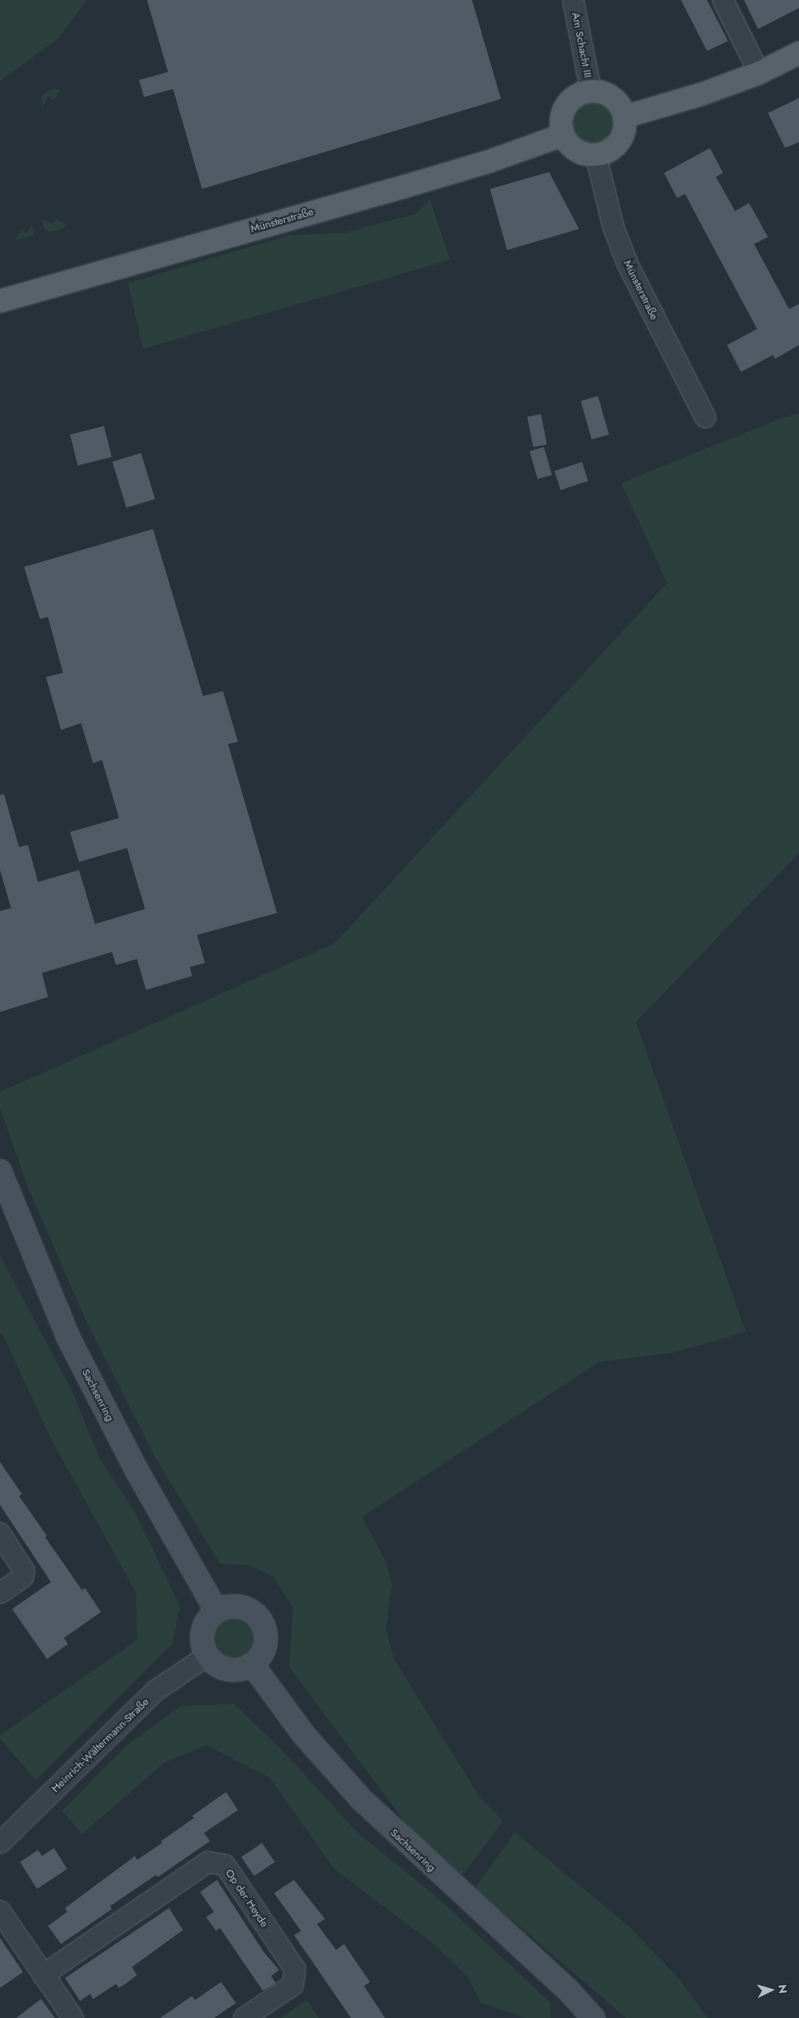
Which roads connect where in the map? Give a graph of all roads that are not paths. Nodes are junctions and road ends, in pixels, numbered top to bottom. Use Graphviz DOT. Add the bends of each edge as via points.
graph roads {
  1 [pos="573,0"];
  2 [pos="723,0"];
  3 [pos="799,53"];
  4 [pos="759,73"];
  5 [pos="591,91"];
  6 [pos="624,116"];
  7 [pos="562,135"];
  8 [pos="596,156"];
  9 [pos="0,301"];
  10 [pos="705,417"];
  11 [pos="0,1171"];
  12 [pos="0,1533"];
  13 [pos="0,1593"];
  14 [pos="216,1610"];
  15 [pos="207,1656"];
  16 [pos="252,1664"];
  17 [pos="0,1843"];
  18 [pos="0,1911"];
  19 [pos="43,1975"];
  20 [pos="73,2018"];
  21 [pos="244,2018"];
  22 [pos="593,2018"];
  1 -- 5 [label="street, Am Schacht III"];
  2 -- 4 [label="street"];
  3 -- 4 [label="main road"];
  4 -- 6 [label="main road" via="702,94"];
  5 -- 6 [label="main road" via="608,95 621,108"];
  5 -- 7 [label="main road" via="577,95 567,104 560,121"];
  6 -- 8 [label="main road" via="624,130 619,142 609,151"];
  7 -- 8 [label="main road" via="578,152"];
  7 -- 9 [label="main road, Münsterstraße" via="410,185"];
  8 -- 10 [label="street, Münsterstraße" via="613,226 627,263"];
  11 -- 14 [label="street, Sachsenring" via="68,1337 137,1471"];
  12 -- 13 [label="street" via="24,1571 23,1577"];
  14 -- 15 [label="street" via="202,1631 201,1640"];
  14 -- 16 [label="street" via="235,1605 245,1607 261,1620 266,1639 259,1658"];
  15 -- 16 [label="street" via="220,1667 227,1669 236,1670"];
  15 -- 17 [label="street, Heinrich-Wältermann-Straße" via="155,1691"];
  16 -- 22 [label="street, Sachsenring" via="304,1735 362,1800 568,1990"];
  18 -- 19 [label="street"];
  19 -- 20 [label="street"];
  19 -- 21 [label="street, Op der Heyde" via="208,1862 224,1865 296,1969 293,1985"];
}
